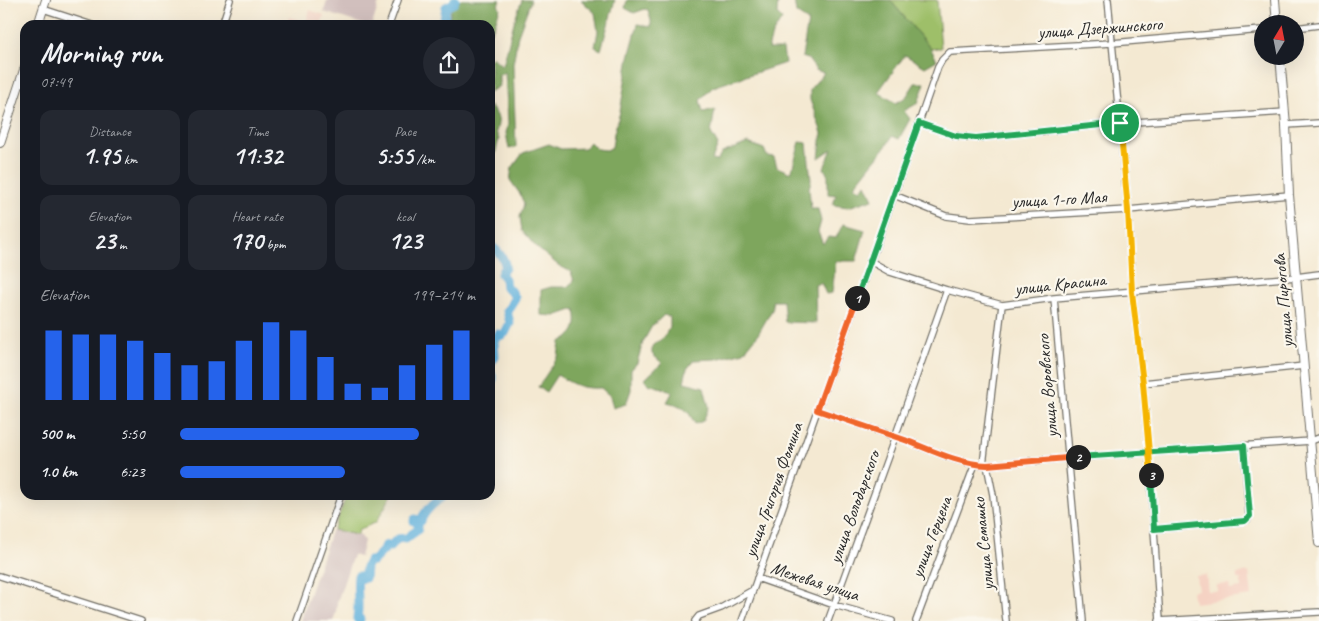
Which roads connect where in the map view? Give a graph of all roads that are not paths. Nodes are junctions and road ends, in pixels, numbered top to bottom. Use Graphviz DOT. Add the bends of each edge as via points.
graph roads {
  1 [pos="46,0"];
  2 [pos="230,0"];
  3 [pos="398,0"];
  4 [pos="1108,0"];
  5 [pos="1275,0"];
  6 [pos="43,9"];
  7 [pos="1276,15"];
  8 [pos="40,20"];
  9 [pos="77,20"];
  10 [pos="224,20"];
  11 [pos="391,20"];
  12 [pos="1319,26"];
  13 [pos="1304,27"];
  14 [pos="1254,31"];
  15 [pos="1112,43"];
  16 [pos="942,60"];
  17 [pos="1281,65"];
  18 [pos="20,82"];
  19 [pos="1284,112"];
  20 [pos="919,123"];
  21 [pos="1120,123"];
  22 [pos="1319,123"];
  23 [pos="1286,125"];
  24 [pos="0,143"];
  25 [pos="894,195"];
  26 [pos="1289,195"];
  27 [pos="1128,210"];
  28 [pos="870,261"];
  29 [pos="1319,274"];
  30 [pos="1296,277"];
  31 [pos="947,290"];
  32 [pos="1132,292"];
  33 [pos="1054,298"];
  34 [pos="1002,305"];
  35 [pos="1304,366"];
  36 [pos="1143,383"];
  37 [pos="817,410"];
  38 [pos="895,437"];
  39 [pos="1319,438"];
  40 [pos="1311,441"];
  41 [pos="1244,446"];
  42 [pos="1149,453"];
  43 [pos="1068,458"];
  44 [pos="975,464"];
  45 [pos="985,465"];
  46 [pos="339,500"];
  47 [pos="1317,502"];
  48 [pos="1154,529"];
  49 [pos="1319,543"];
  50 [pos="0,576"];
  51 [pos="757,578"];
  52 [pos="753,590"];
  53 [pos="834,605"];
  54 [pos="1319,612"];
  55 [pos="697,619"];
  56 [pos="141,621"];
  57 [pos="298,621"];
  58 [pos="742,621"];
  59 [pos="828,621"];
  60 [pos="892,621"];
  61 [pos="916,621"];
  62 [pos="1006,621"];
  63 [pos="1083,621"];
  64 [pos="1160,621"];
  1 -- 6 [label="street"];
  2 -- 10 [label="street"];
  3 -- 11 [label="street"];
  4 -- 15 [label="street"];
  5 -- 7 [label="street"];
  6 -- 8 [label="street"];
  6 -- 9 [label="street"];
  12 -- 13 [label="street"];
  14 -- 15 [label="street, улица Дзержинского"];
  15 -- 16 [label="street, улица Дзержинского" via="950,52"];
  15 -- 21 [label="street"];
  16 -- 20 [label="street, улица Григория Фомина"];
  17 -- 19 [label="street, улица Пирогова"];
  18 -- 24 [label="street"];
  19 -- 21 [label="street"];
  19 -- 23 [label="street, улица Пирогова"];
  20 -- 21 [label="street" via="956,136 976,138"];
  20 -- 25 [label="street, улица Григория Фомина"];
  21 -- 27 [label="street"];
  22 -- 23 [label="street"];
  23 -- 26 [label="street, улица Пирогова"];
  25 -- 27 [label="street, улица 1-го Мая" via="946,216 970,220"];
  25 -- 28 [label="street, улица Григория Фомина"];
  26 -- 27 [label="street, улица 1-го Мая"];
  26 -- 30 [label="street, улица Пирогова"];
  27 -- 32 [label="street"];
  28 -- 31 [label="street, улица Красина" via="890,272"];
  28 -- 37 [label="street, улица Григория Фомина"];
  29 -- 30 [label="street, улица Красина"];
  30 -- 32 [label="street, улица Красина"];
  30 -- 35 [label="street, улица Пирогова"];
  31 -- 34 [label="street, улица Красина"];
  31 -- 38 [label="street, улица Володарского"];
  32 -- 33 [label="street, улица Красина"];
  32 -- 36 [label="street"];
  33 -- 34 [label="street, улица Красина"];
  33 -- 43 [label="street, улица Воровского"];
  34 -- 45 [label="street"];
  35 -- 36 [label="street"];
  35 -- 40 [label="street, улица Пирогова"];
  36 -- 42 [label="street"];
  37 -- 38 [label="street"];
  37 -- 51 [label="street, улица Григория Фомина"];
  38 -- 44 [label="street"];
  38 -- 53 [label="street, улица Володарского"];
  39 -- 40 [label="street"];
  40 -- 41 [label="street"];
  40 -- 47 [label="street, улица Пирогова"];
  41 -- 42 [label="street"];
  41 -- 48 [label="street" via="1248,519"];
  42 -- 43 [label="street"];
  42 -- 48 [label="street"];
  43 -- 45 [label="street"];
  43 -- 63 [label="street, улица Воровского"];
  44 -- 45 [label="street"];
  44 -- 61 [label="street, улица Герцена"];
  45 -- 62 [label="street, улица Семашко" via="993,495"];
  46 -- 57 [label="street"];
  47 -- 49 [label="street, улица Пирогова"];
  48 -- 64 [label="street"];
  50 -- 56 [label="street"];
  51 -- 52 [label="street, улица Григория Фомина"];
  51 -- 53 [label="street, Межевая улица"];
  52 -- 55 [label="street"];
  52 -- 58 [label="street, улица Григория Фомина"];
  53 -- 59 [label="street, улица Володарского"];
  53 -- 60 [label="street, Межевая улица"];
  54 -- 64 [label="street"];
}
